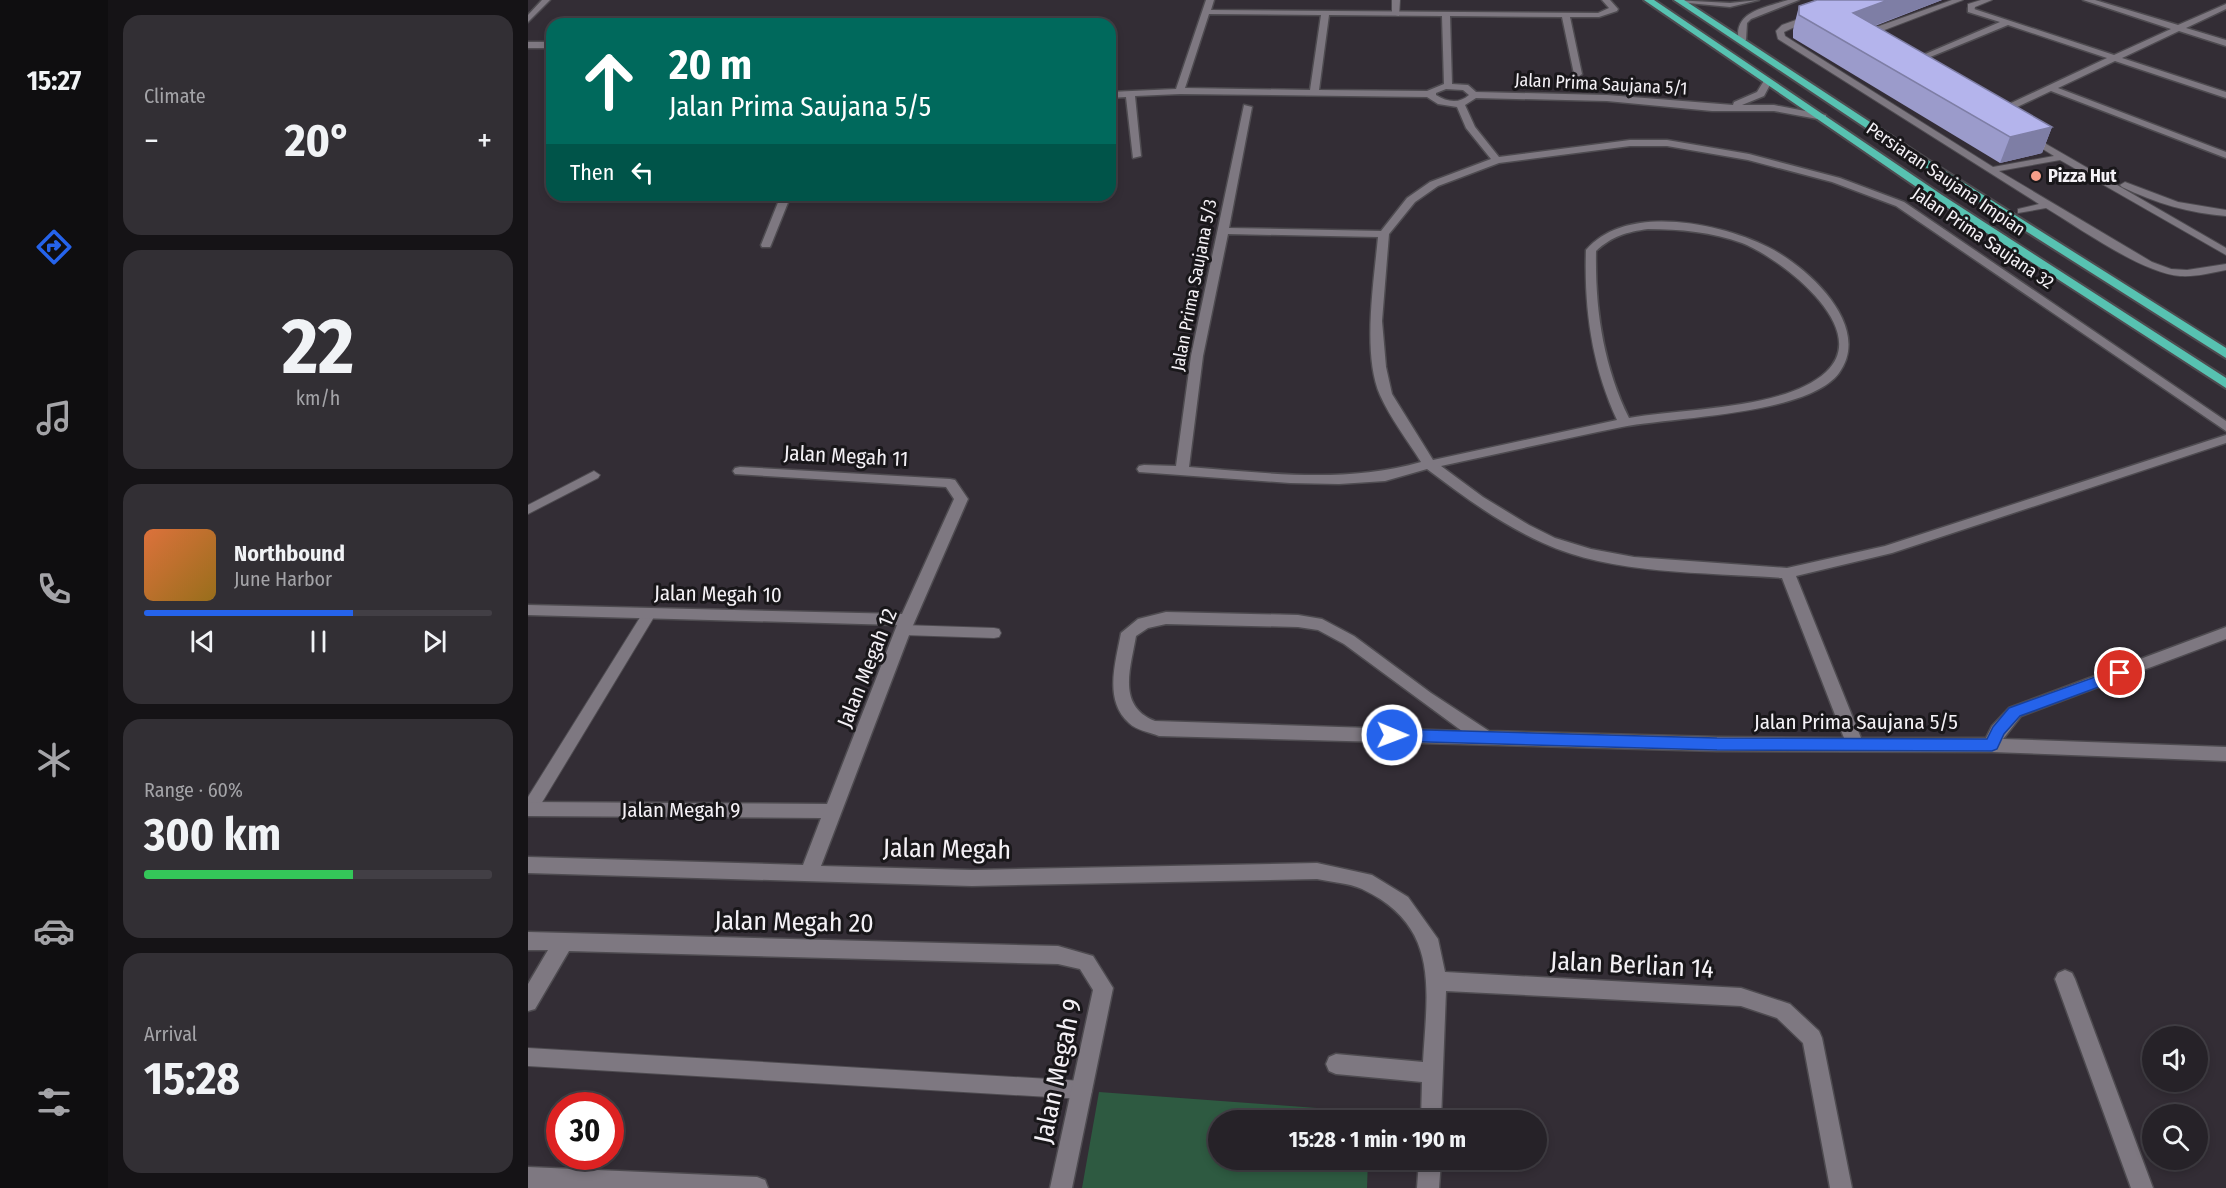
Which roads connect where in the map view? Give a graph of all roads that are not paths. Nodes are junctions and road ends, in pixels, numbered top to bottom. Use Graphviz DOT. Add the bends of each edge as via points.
graph roads {
  1 [pos="546,0"];
  2 [pos="1210,0"];
  3 [pos="1396,0"];
  4 [pos="1606,0"];
  5 [pos="1648,0"];
  6 [pos="1678,0"];
  7 [pos="1755,0"];
  8 [pos="1795,0"];
  9 [pos="1927,0"];
  10 [pos="1959,0"];
  11 [pos="1988,0"];
  12 [pos="2086,0"];
  13 [pos="1944,6"];
  14 [pos="2226,6"];
  15 [pos="1971,9"];
  16 [pos="1206,12"];
  17 [pos="1325,13"];
  18 [pos="1396,14"];
  19 [pos="1446,14"];
  20 [pos="1566,15"];
  21 [pos="1817,15"];
  22 [pos="528,20"];
  23 [pos="2008,22"];
  24 [pos="2178,29"];
  25 [pos="1742,40"];
  26 [pos="2226,44"];
  27 [pos="528,45"];
  28 [pos="546,45"];
  29 [pos="1877,47"];
  30 [pos="2115,58"];
  31 [pos="1907,64"];
  32 [pos="1924,72"];
  33 [pos="1578,74"];
  34 [pos="1855,75"];
  35 [pos="1844,77"];
  36 [pos="1768,81"];
  37 [pos="1448,86"];
  38 [pos="2051,88"];
  39 [pos="1180,91"];
  40 [pos="1314,92"];
  41 [pos="1431,94"];
  42 [pos="1116,95"];
  43 [pos="1130,95"];
  44 [pos="1474,95"];
  45 [pos="2226,95"];
  46 [pos="1460,103"];
  47 [pos="2014,105"];
  48 [pos="1247,107"];
  49 [pos="1726,107"];
  50 [pos="1823,117"];
  51 [pos="2018,131"];
  52 [pos="2226,155"];
  53 [pos="1136,156"];
  54 [pos="2058,156"];
  55 [pos="1497,160"];
  56 [pos="1927,164"];
  57 [pos="1991,170"];
  58 [pos="784,201"];
  59 [pos="2047,205"];
  60 [pos="2020,211"];
  61 [pos="2226,213"];
  62 [pos="1223,231"];
  63 [pos="1384,234"];
  64 [pos="766,245"];
  65 [pos="2226,252"];
  66 [pos="2226,267"];
  67 [pos="2115,284"];
  68 [pos="2226,354"];
  69 [pos="2226,384"];
  70 [pos="1624,422"];
  71 [pos="2226,427"];
  72 [pos="2226,440"];
  73 [pos="1429,464"];
  74 [pos="1144,469"];
  75 [pos="1182,470"];
  76 [pos="740,471"];
  77 [pos="594,475"];
  78 [pos="950,483"];
  79 [pos="528,510"];
  80 [pos="1787,573"];
  81 [pos="528,610"];
  82 [pos="650,614"];
  83 [pos="905,625"];
  84 [pos="994,633"];
  85 [pos="2226,633"];
  86 [pos="1486,738"];
  87 [pos="1855,745"];
  88 [pos="1992,745"];
  89 [pos="2226,754"];
  90 [pos="529,809"];
  91 [pos="834,811"];
  92 [pos="528,865"];
  93 [pos="809,872"];
  94 [pos="528,941"];
  95 [pos="563,943"];
  96 [pos="1058,955"];
  97 [pos="2065,979"];
  98 [pos="1437,981"];
  99 [pos="528,1002"];
  100 [pos="528,1057"];
  101 [pos="1336,1064"];
  102 [pos="1433,1073"];
  103 [pos="1083,1089"];
  104 [pos="1431,1110"];
  105 [pos="1429,1170"];
  106 [pos="528,1178"];
  107 [pos="757,1188"];
  108 [pos="1061,1188"];
  109 [pos="1428,1188"];
  110 [pos="1840,1188"];
  111 [pos="2142,1188"];
  1 -- 22 [label="street"];
  2 -- 16 [label="street"];
  3 -- 18 [label="lane"];
  4 -- 20 [label="street" via="1614,9 1605,14"];
  5 -- 36 [label="highway, Persiaran Saujana Impian"];
  6 -- 7 [label="street" via="1730,5"];
  6 -- 25 [label="highway, Persiaran Saujana Impian"];
  8 -- 25 [label="street" via="1748,17 1743,23"];
  9 -- 13 [label="lane"];
  10 -- 13 [label="lane"];
  11 -- 15 [label="lane"];
  12 -- 24 [label="street"];
  13 -- 29 [label="lane" via="1871,32 1866,37 1868,42"];
  14 -- 24 [label="street"];
  15 -- 23 [label="street"];
  16 -- 17 [label="street"];
  16 -- 39 [label="street"];
  17 -- 18 [label="street"];
  17 -- 40 [label="street"];
  18 -- 19 [label="street"];
  19 -- 20 [label="street"];
  19 -- 37 [label="street"];
  20 -- 33 [label="street"];
  21 -- 35 [label="lane" via="1785,27 1781,37"];
  23 -- 30 [label="street"];
  23 -- 32 [label="street" via="1913,62"];
  24 -- 26 [label="street"];
  24 -- 30 [label="street"];
  25 -- 56 [label="highway, Persiaran Saujana Impian"];
  27 -- 28 [label="street"];
  30 -- 38 [label="street"];
  30 -- 45 [label="street"];
  31 -- 32 [label="lane"];
  34 -- 35 [label="lane"];
  35 -- 57 [label="lane"];
  36 -- 49 [label="street, Jalan Prima Saujana 5/1" via="1753,99"];
  36 -- 50 [label="highway, Persiaran Saujana Impian"];
  37 -- 41 [label="street"];
  37 -- 44 [label="street" via="1465,87"];
  38 -- 47 [label="street"];
  38 -- 52 [label="street"];
  39 -- 40 [label="street"];
  39 -- 43 [label="street"];
  40 -- 41 [label="street"];
  41 -- 46 [label="street" via="1439,102"];
  42 -- 43 [label="street"];
  43 -- 53 [label="street"];
  44 -- 46 [label="street"];
  44 -- 49 [label="street, Jalan Prima Saujana 5/1" via="1580,97"];
  46 -- 55 [label="street" via="1471,128"];
  48 -- 62 [label="street, Jalan Prima Saujana 5/3"];
  49 -- 50 [label="street, Jalan Prima Saujana 5/1" via="1790,109"];
  50 -- 69 [label="highway, Persiaran Saujana Impian" via="1938,197"];
  51 -- 54 [label="lane"];
  54 -- 57 [label="lane"];
  54 -- 61 [label="lane" via="2152,198 2198,212"];
  54 -- 65 [label="lane"];
  55 -- 63 [label="street, Jalan Prima Saujana 32" via="1434,184 1412,200"];
  55 -- 71 [label="street, Jalan Prima Saujana 32" via="1598,145 1667,143 1749,157 1836,180 1900,204"];
  56 -- 60 [label="highway" via="1963,177"];
  56 -- 67 [label="highway, Persiaran Saujana Impian"];
  57 -- 59 [label="lane"];
  58 -- 64 [label="street"];
  59 -- 60 [label="lane"];
  59 -- 66 [label="lane" via="2165,271 2186,275"];
  60 -- 67 [label="highway" via="2078,249"];
  62 -- 63 [label="street"];
  62 -- 75 [label="street, Jalan Prima Saujana 5/3" via="1197,356"];
  63 -- 73 [label="street" via="1376,321 1380,367 1386,394"];
  67 -- 68 [label="highway, Persiaran Saujana Impian"];
  70 -- 70 [label="street" via="1724,409 1804,391 1834,372 1844,353 1842,325 1799,273 1774,254 1732,236 1668,225 1607,236 1592,250 1589,284 1600,357 1612,399"];
  70 -- 73 [label="street"];
  72 -- 80 [label="street" via="1887,550"];
  73 -- 75 [label="street" via="1390,476 1337,480"];
  73 -- 80 [label="street" via="1524,528 1589,554 1634,562"];
  74 -- 75 [label="street"];
  76 -- 78 [label="street, Jalan Megah 11"];
  77 -- 79 [label="lane"];
  78 -- 83 [label="street, Jalan Megah 12" via="961,499"];
  80 -- 87 [label="street"];
  81 -- 82 [label="street, Jalan Megah 10"];
  82 -- 83 [label="street, Jalan Megah 10"];
  82 -- 90 [label="lane"];
  83 -- 84 [label="lane"];
  83 -- 91 [label="street, Jalan Megah 12"];
  85 -- 88 [label="street" via="2014,712"];
  86 -- 86 [label="street, Jalan Prima Saujana 5/5" via="1159,729 1134,719 1122,702 1129,633 1143,623 1166,618 1322,625"];
  86 -- 87 [label="street, Jalan Prima Saujana 5/5"];
  87 -- 88 [label="street, Jalan Prima Saujana 5/5"];
  88 -- 89 [label="street, Jalan Prima Saujana 5/5"];
  90 -- 91 [label="street, Jalan Megah 9"];
  91 -- 93 [label="street, Jalan Megah 12"];
  92 -- 93 [label="street, Jalan Megah"];
  93 -- 98 [label="street, Jalan Megah" via="972,878 1317,871 1365,881 1401,903 1431,945"];
  94 -- 95 [label="street, Jalan Megah 20"];
  95 -- 96 [label="street, Jalan Megah 20"];
  95 -- 99 [label="street"];
  96 -- 103 [label="street, Jalan Megah 9" via="1086,962 1103,988"];
  97 -- 111 [label="street"];
  98 -- 102 [label="street, Jalan Megah"];
  98 -- 110 [label="street, Jalan Berlian 14" via="1741,997 1783,1011 1812,1038"];
  100 -- 103 [label="lane"];
  101 -- 102 [label="street"];
  102 -- 104 [label="street, Jalan Megah"];
  103 -- 108 [label="street, Jalan Megah 9"];
  105 -- 109 [label="street"];
  106 -- 107 [label="street"];
}
